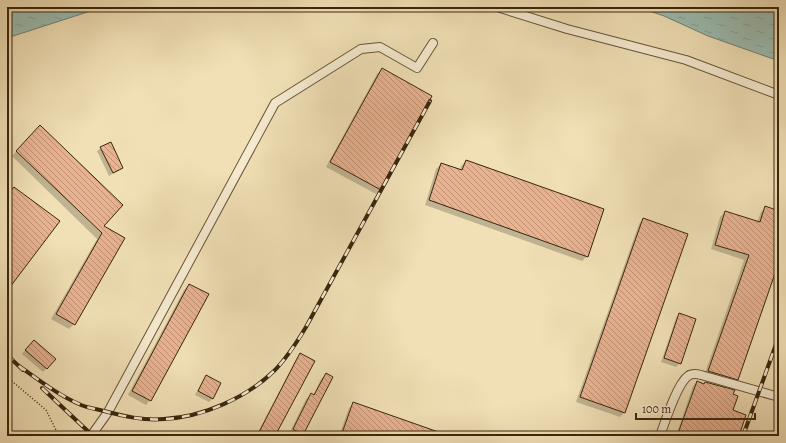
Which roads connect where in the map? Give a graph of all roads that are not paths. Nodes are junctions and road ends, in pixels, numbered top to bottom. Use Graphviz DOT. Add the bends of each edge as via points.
graph roads {
  1 [pos="497,7"];
  2 [pos="433,43"];
  3 [pos="779,95"];
  4 [pos="779,397"];
  5 [pos="91,436"];
  6 [pos="660,436"];
  1 -- 3 [label="lane" via="568,29 686,60"];
  2 -- 5 [label="lane" via="417,68 380,47 361,49 275,103 108,412"];
  4 -- 6 [label="lane" via="694,374 688,376 679,388"];
}
